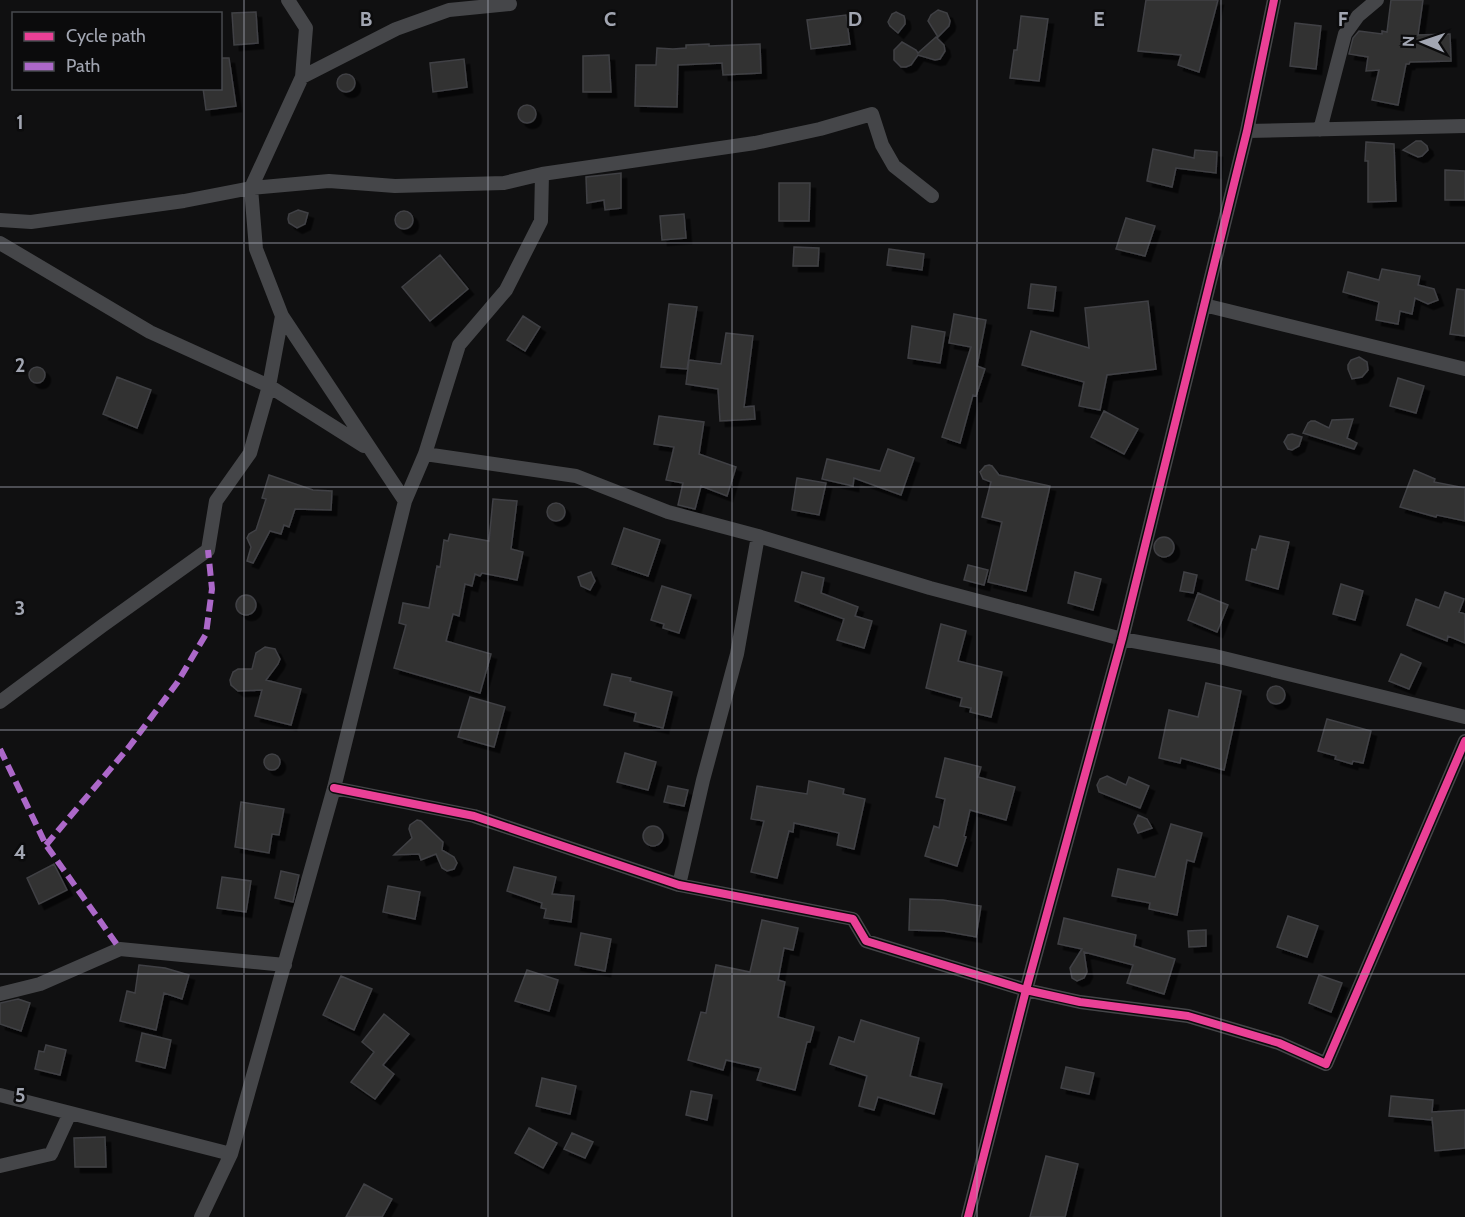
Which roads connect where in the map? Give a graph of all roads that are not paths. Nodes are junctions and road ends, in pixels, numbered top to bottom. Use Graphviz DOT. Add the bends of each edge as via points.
graph roads {
  1 [pos="288,0"];
  2 [pos="1274,0"];
  3 [pos="1377,0"];
  4 [pos="510,4"];
  5 [pos="302,77"];
  6 [pos="1465,126"];
  7 [pos="1320,130"];
  8 [pos="1247,131"];
  9 [pos="542,174"];
  10 [pos="251,188"];
  11 [pos="932,196"];
  12 [pos="0,220"];
  13 [pos="0,243"];
  14 [pos="1204,305"];
  15 [pos="282,316"];
  16 [pos="1465,369"];
  17 [pos="269,386"];
  18 [pos="369,449"];
  19 [pos="424,454"];
  20 [pos="405,501"];
  21 [pos="758,536"];
  22 [pos="1122,639"];
  23 [pos="0,702"];
  24 [pos="1465,717"];
  25 [pos="1465,741"];
  26 [pos="334,788"];
  27 [pos="679,885"];
  28 [pos="285,964"];
  29 [pos="1026,990"];
  30 [pos="0,994"];
  31 [pos="0,1095"];
  32 [pos="70,1113"];
  33 [pos="231,1154"];
  34 [pos="0,1166"];
  35 [pos="201,1217"];
  36 [pos="968,1217"];
  1 -- 5 [label="street" via="306,28"];
  2 -- 8 [label="street"];
  3 -- 7 [label="street" via="1358,16 1346,34"];
  4 -- 5 [label="street" via="450,10 396,29"];
  5 -- 10 [label="street"];
  6 -- 7 [label="street"];
  7 -- 8 [label="street"];
  8 -- 14 [label="street"];
  9 -- 10 [label="street" via="504,183 395,186 329,181"];
  9 -- 11 [label="street" via="755,143 872,114 894,166"];
  9 -- 19 [label="street" via="541,221 506,290 459,345"];
  10 -- 12 [label="street" via="31,222"];
  10 -- 15 [label="street" via="256,249"];
  13 -- 17 [label="street" via="150,332"];
  14 -- 16 [label="street"];
  14 -- 22 [label="street"];
  15 -- 17 [label="street"];
  15 -- 18 [label="street"];
  17 -- 18 [label="street"];
  17 -- 23 [label="street" via="250,453 216,501 208,550"];
  18 -- 20 [label="street"];
  19 -- 20 [label="street"];
  19 -- 21 [label="street" via="576,476 668,512"];
  20 -- 26 [label="street"];
  21 -- 22 [label="street" via="930,588"];
  21 -- 27 [label="street" via="737,654"];
  22 -- 24 [label="street" via="1215,657"];
  22 -- 29 [label="street"];
  25 -- 29 [label="street" via="1326,1064 1279,1043 1188,1016 1080,1002"];
  26 -- 27 [label="street" via="474,816"];
  26 -- 28 [label="street"];
  27 -- 29 [label="street" via="854,919 866,940"];
  28 -- 30 [label="street" via="120,950 39,984"];
  28 -- 33 [label="street"];
  29 -- 36 [label="street"];
  31 -- 32 [label="street"];
  32 -- 33 [label="street"];
  32 -- 34 [label="street" via="51,1154"];
  33 -- 35 [label="street"];
}
